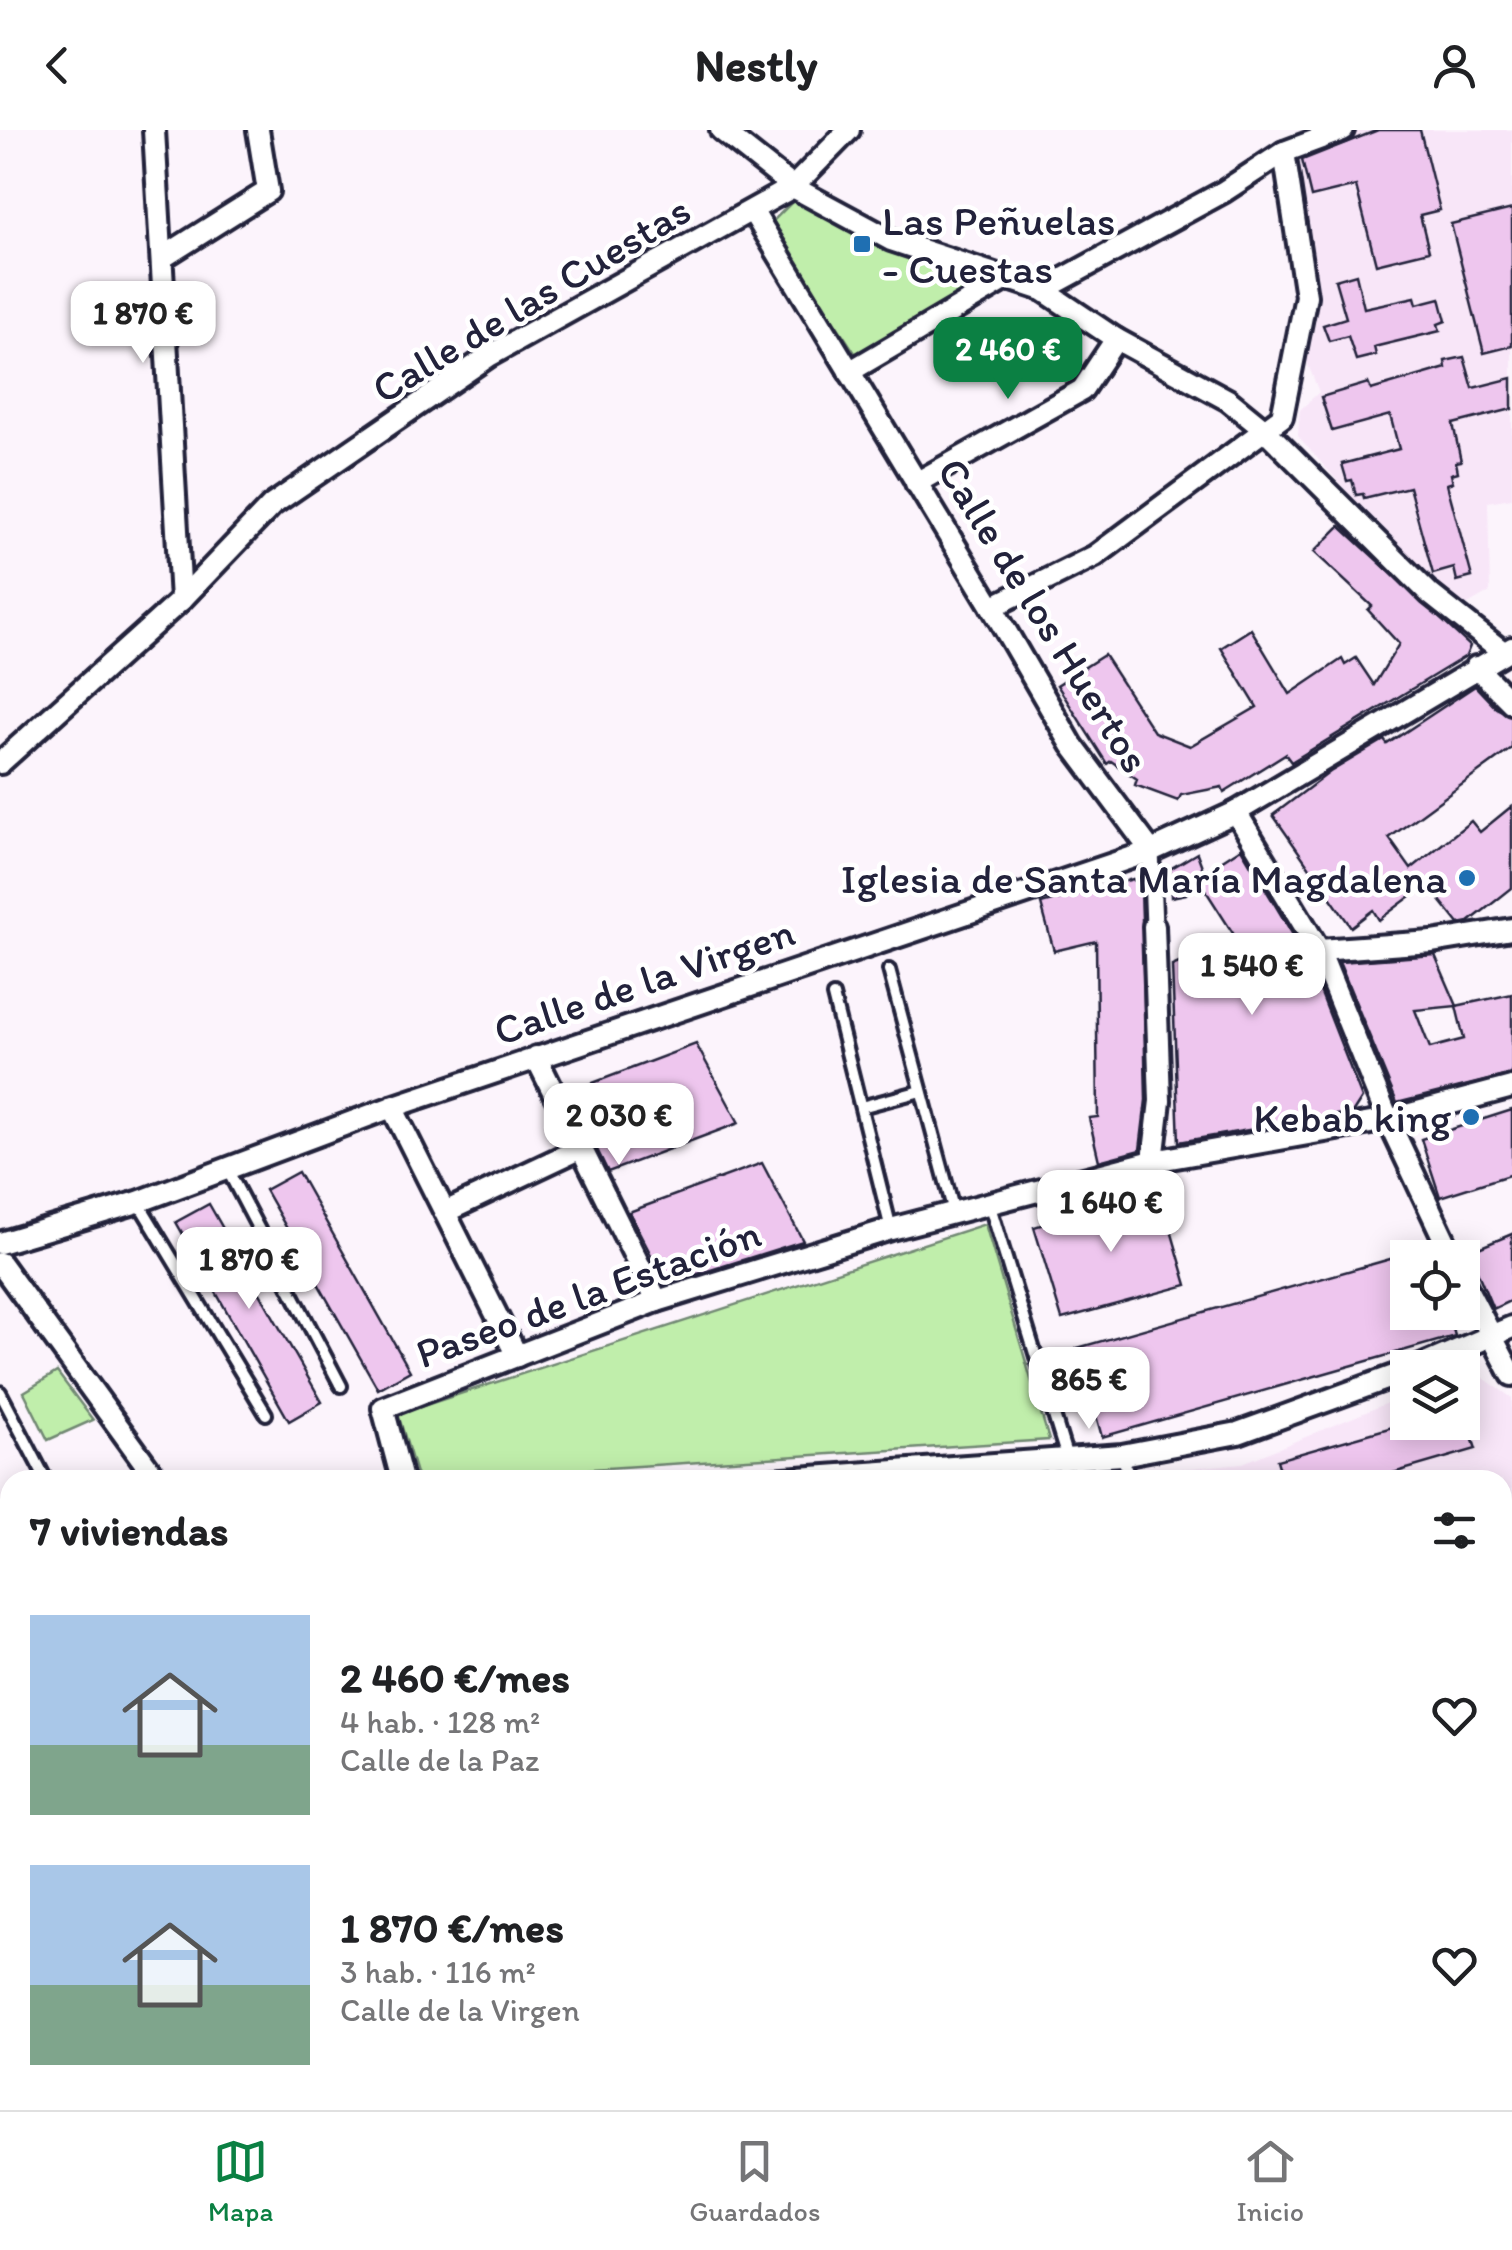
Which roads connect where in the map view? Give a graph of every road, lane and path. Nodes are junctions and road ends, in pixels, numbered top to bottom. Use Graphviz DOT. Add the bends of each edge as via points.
graph roads {
  1 [pos="154,130"];
  2 [pos="258,130"];
  3 [pos="722,130"];
  4 [pos="850,130"];
  5 [pos="1342,130"];
  6 [pos="1284,152"];
  7 [pos="793,187"];
  8 [pos="752,212"];
  9 [pos="162,258"];
  10 [pos="1006,280"];
  11 [pos="1043,290"];
  12 [pos="1116,338"];
  13 [pos="848,372"];
  14 [pos="1266,432"];
  15 [pos="916,483"];
  16 [pos="181,600"];
  17 [pos="992,607"];
  18 [pos="1507,649"];
  19 [pos="1476,667"];
  20 [pos="1512,703"];
  21 [pos="0,763"];
  22 [pos="1236,812"];
  23 [pos="1151,851"];
  24 [pos="1154,926"];
  25 [pos="1512,929"];
  26 [pos="1319,950"];
  27 [pos="889,970"];
  28 [pos="833,996"];
  29 [pos="536,1057"];
  30 [pos="1512,1087"];
  31 [pos="922,1091"];
  32 [pos="392,1107"];
  33 [pos="860,1107"];
  34 [pos="1388,1120"];
  35 [pos="581,1148"];
  36 [pos="1153,1161"];
  37 [pos="226,1168"];
  38 [pos="138,1202"];
  39 [pos="989,1203"];
  40 [pos="445,1212"];
  41 [pos="954,1212"];
  42 [pos="890,1230"];
  43 [pos="1444,1240"];
  44 [pos="0,1244"];
  45 [pos="0,1263"];
  46 [pos="657,1301"];
  47 [pos="1480,1316"];
  48 [pos="1512,1327"];
  49 [pos="1490,1336"];
  50 [pos="1458,1350"];
  51 [pos="517,1356"];
  52 [pos="1512,1375"];
  53 [pos="1390,1378"];
  54 [pos="341,1386"];
  55 [pos="0,1392"];
  56 [pos="266,1414"];
  57 [pos="1122,1455"];
  58 [pos="1067,1459"];
  59 [pos="41,1470"];
  60 [pos="150,1470"];
  61 [pos="399,1470"];
  62 [pos="911,1470"];
  63 [pos="1127,1470"];
  1 -- 9 [label="street"];
  2 -- 9 [label="street" via="268,191"];
  3 -- 7 [label="street"];
  4 -- 7 [label="street, Calle de las Cuestas"];
  5 -- 6 [label="street"];
  6 -- 11 [label="street"];
  6 -- 14 [label="street" via="1306,296 1282,417"];
  7 -- 8 [label="street, Calle de las Cuestas"];
  7 -- 10 [label="street" via="891,240"];
  8 -- 13 [label="street, Calle de los Huertos"];
  8 -- 16 [label="street, Calle de las Cuestas" via="474,367 272,505"];
  9 -- 16 [label="street"];
  10 -- 11 [label="street"];
  10 -- 13 [label="street"];
  11 -- 12 [label="street"];
  12 -- 14 [label="street" via="1228,400"];
  12 -- 15 [label="street" via="1082,390"];
  13 -- 15 [label="street, Calle de los Huertos"];
  14 -- 17 [label="street" via="1095,556"];
  14 -- 18 [label="street" via="1430,594"];
  15 -- 17 [label="street, Calle de los Huertos"];
  16 -- 21 [label="street, Calle de las Cuestas"];
  17 -- 23 [label="street, Calle de los Huertos" via="1072,746"];
  18 -- 19 [label="street, Calle de la Virgen"];
  19 -- 20 [label="street"];
  19 -- 22 [label="street, Calle de la Virgen"];
  22 -- 23 [label="street, Calle de la Virgen"];
  22 -- 26 [label="street"];
  23 -- 24 [label="street"];
  23 -- 29 [label="street, Calle de la Virgen"];
  24 -- 36 [label="street" via="1160,1101"];
  25 -- 26 [label="street"];
  26 -- 34 [label="street"];
  27 -- 31 [label="lane"];
  28 -- 33 [label="lane"];
  29 -- 32 [label="street, Calle de la Virgen"];
  29 -- 35 [label="street"];
  30 -- 34 [label="street, Paseo de la Estación"];
  31 -- 33 [label="lane"];
  31 -- 41 [label="lane"];
  32 -- 37 [label="street, Calle de la Virgen"];
  32 -- 40 [label="street"];
  33 -- 42 [label="lane"];
  34 -- 36 [label="street, Paseo de la Estación"];
  34 -- 43 [label="street"];
  35 -- 40 [label="street"];
  35 -- 46 [label="street"];
  36 -- 39 [label="street, Paseo de la Estación"];
  37 -- 38 [label="street, Calle de la Virgen"];
  37 -- 54 [label="lane"];
  38 -- 44 [label="street, Calle de la Virgen"];
  38 -- 56 [label="lane"];
  39 -- 41 [label="street, Paseo de la Estación"];
  39 -- 58 [label="lane"];
  40 -- 51 [label="street"];
  41 -- 42 [label="street, Paseo de la Estación"];
  42 -- 46 [label="street, Paseo de la Estación"];
  45 -- 60 [label="street"];
  46 -- 51 [label="street, Paseo de la Estación"];
  47 -- 49 [label="street"];
  48 -- 49 [label="street"];
  49 -- 50 [label="street"];
  49 -- 52 [label="street"];
  51 -- 61 [label="street, Paseo de la Estación" via="383,1408"];
  53 -- 57 [label="street" via="1238,1433"];
  55 -- 59 [label="lane"];
  57 -- 58 [label="street"];
  57 -- 63 [label="lane"];
  58 -- 62 [label="street"];
}
